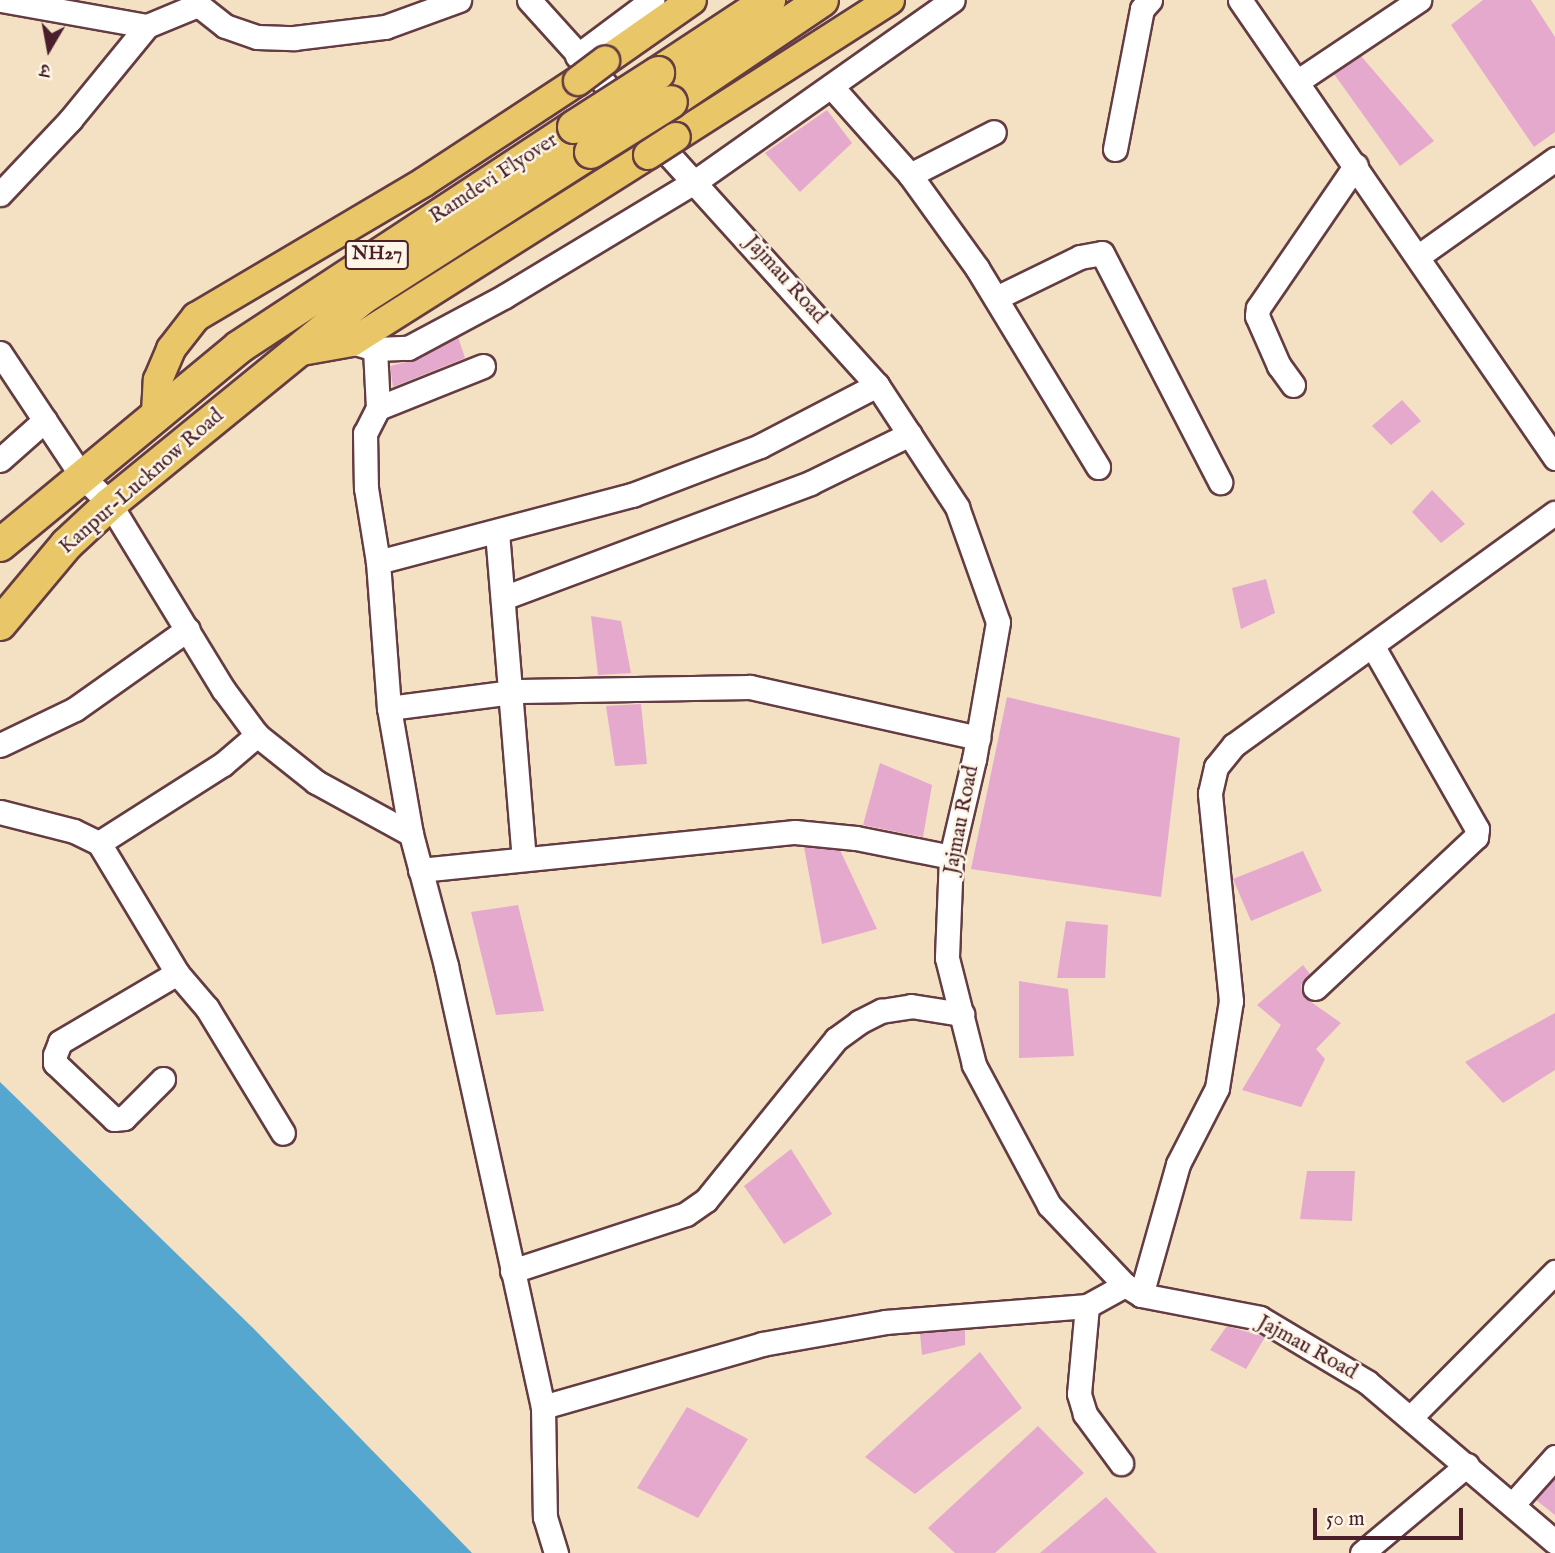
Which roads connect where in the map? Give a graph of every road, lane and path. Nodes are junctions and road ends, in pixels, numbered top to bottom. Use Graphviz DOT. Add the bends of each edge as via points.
graph roads {
  1 [pos="1,0"];
  2 [pos="459,0"];
  3 [pos="529,0"];
  4 [pos="652,0"];
  5 [pos="692,0"];
  6 [pos="769,0"];
  7 [pos="822,0"];
  8 [pos="890,0"];
  9 [pos="953,0"];
  10 [pos="1150,0"];
  11 [pos="1240,0"];
  12 [pos="1419,0"];
  13 [pos="193,3"];
  14 [pos="147,26"];
  15 [pos="578,68"];
  16 [pos="1298,81"];
  17 [pos="831,86"];
  18 [pos="994,132"];
  19 [pos="583,140"];
  20 [pos="1115,149"];
  21 [pos="1555,159"];
  22 [pos="1356,165"];
  23 [pos="910,175"];
  24 [pos="696,181"];
  25 [pos="0,194"];
  26 [pos="1420,255"];
  27 [pos="996,298"];
  28 [pos="364,345"];
  29 [pos="296,352"];
  30 [pos="0,353"];
  31 [pos="483,366"];
  32 [pos="877,385"];
  33 [pos="1293,385"];
  34 [pos="378,408"];
  35 [pos="156,413"];
  36 [pos="45,420"];
  37 [pos="909,434"];
  38 [pos="1555,458"];
  39 [pos="0,460"];
  40 [pos="1098,467"];
  41 [pos="81,475"];
  42 [pos="1220,482"];
  43 [pos="110,504"];
  44 [pos="1555,513"];
  45 [pos="497,532"];
  46 [pos="0,545"];
  47 [pos="378,562"];
  48 [pos="503,598"];
  49 [pos="0,624"];
  50 [pos="188,629"];
  51 [pos="1373,647"];
  52 [pos="509,691"];
  53 [pos="389,708"];
  54 [pos="257,735"];
  55 [pos="978,738"];
  56 [pos="0,745"];
  57 [pos="0,812"];
  58 [pos="411,834"];
  59 [pos="99,843"];
  60 [pos="951,857"];
  61 [pos="524,858"];
  62 [pos="420,870"];
  63 [pos="177,973"];
  64 [pos="1315,988"];
  65 [pos="961,1014"];
  66 [pos="163,1079"];
  67 [pos="283,1133"];
  68 [pos="512,1271"];
  69 [pos="1551,1286"];
  70 [pos="1133,1290"];
  71 [pos="1087,1306"];
  72 [pos="543,1407"];
  73 [pos="1410,1418"];
  74 [pos="1555,1457"];
  75 [pos="1121,1463"];
  76 [pos="1466,1465"];
  77 [pos="1513,1504"];
  78 [pos="1555,1542"];
  79 [pos="556,1553"];
  80 [pos="1362,1553"];
  1 -- 14 [label="street"];
  2 -- 13 [label="street" via="385,27 295,38 257,37 225,26"];
  3 -- 15 [label="street, Jajmau Road"];
  4 -- 15 [label="street"];
  5 -- 15 [label="main road, bridge" via="605,61"];
  6 -- 19 [label="highway, Ramdevi Flyover / NH27, bridge"];
  7 -- 19 [label="highway, Ramdevi Flyover / NH27, bridge"];
  8 -- 28 [label="main road, bridge"];
  9 -- 17 [label="street"];
  10 -- 20 [label="street" via="1142,9"];
  11 -- 16 [label="street"];
  12 -- 16 [label="street"];
  13 -- 14 [label="street"];
  14 -- 25 [label="street" via="70,120"];
  15 -- 24 [label="street, Jajmau Road"];
  15 -- 35 [label="main road" via="424,182 196,317 171,349 158,380"];
  16 -- 22 [label="street"];
  17 -- 23 [label="street"];
  17 -- 24 [label="street"];
  18 -- 23 [label="street"];
  19 -- 29 [label="highway, Ramdevi Flyover / NH27" via="361,299"];
  19 -- 35 [label="highway, Ramdevi Flyover / NH27" via="239,347"];
  21 -- 26 [label="street"];
  22 -- 26 [label="street"];
  22 -- 33 [label="street" via="1258,308 1257,316 1279,366"];
  23 -- 27 [label="street"];
  24 -- 28 [label="street" via="408,348"];
  24 -- 32 [label="street, Jajmau Road"];
  26 -- 38 [label="street"];
  27 -- 40 [label="street"];
  27 -- 42 [label="street" via="1080,257 1102,253"];
  28 -- 29 [label="main road"];
  28 -- 34 [label="street"];
  29 -- 43 [label="highway, Kanpur-Lucknow Road / NH27"];
  30 -- 36 [label="street"];
  31 -- 34 [label="street"];
  32 -- 37 [label="street, Jajmau Road"];
  32 -- 45 [label="street" via="760,446 632,495"];
  34 -- 47 [label="street" via="365,433 366,488"];
  35 -- 41 [label="highway, Kanpur-Lucknow Road / NH27"];
  36 -- 39 [label="street"];
  36 -- 41 [label="street"];
  37 -- 48 [label="street" via="810,484"];
  37 -- 55 [label="street, Jajmau Road" via="957,507 998,622"];
  41 -- 43 [label="street"];
  41 -- 46 [label="highway, Kanpur-Lucknow Road / NH27"];
  43 -- 49 [label="highway, Kanpur-Lucknow Road / NH27" via="67,544"];
  43 -- 50 [label="street"];
  44 -- 51 [label="street"];
  45 -- 47 [label="street"];
  45 -- 48 [label="street"];
  47 -- 53 [label="street"];
  48 -- 52 [label="street"];
  50 -- 54 [label="street"];
  50 -- 56 [label="street" via="75,709"];
  51 -- 64 [label="street" via="1477,830 1476,837"];
  51 -- 70 [label="street" via="1234,745 1216,767 1210,793 1231,1001 1217,1087 1178,1164"];
  52 -- 53 [label="street"];
  52 -- 55 [label="street" via="750,687"];
  52 -- 61 [label="street"];
  53 -- 58 [label="street"];
  54 -- 58 [label="street" via="316,782"];
  54 -- 59 [label="street" via="223,764"];
  55 -- 60 [label="street, Jajmau Road"];
  57 -- 59 [label="street" via="74,831"];
  58 -- 62 [label="street"];
  59 -- 63 [label="street"];
  60 -- 61 [label="street" via="856,838 795,832"];
  60 -- 65 [label="street, Jajmau Road" via="947,958"];
  61 -- 62 [label="street"];
  62 -- 68 [label="street" via="446,966"];
  63 -- 66 [label="street" via="60,1042 55,1055 55,1063 114,1119 124,1118"];
  63 -- 67 [label="street" via="207,1009"];
  65 -- 68 [label="street" via="911,1006 880,1011 859,1022 836,1039 706,1199 685,1214"];
  65 -- 70 [label="street, Jajmau Road" via="974,1065 1049,1205"];
  68 -- 72 [label="street"];
  69 -- 73 [label="street"];
  70 -- 71 [label="street"];
  70 -- 73 [label="street, Jajmau Road" via="1260,1318 1367,1382"];
  71 -- 72 [label="street" via="885,1322 775,1342"];
  71 -- 75 [label="street" via="1079,1394 1085,1414"];
  72 -- 79 [label="street" via="545,1517"];
  73 -- 76 [label="street, Jajmau Road"];
  74 -- 77 [label="street"];
  76 -- 77 [label="street, Jajmau Road"];
  76 -- 80 [label="street"];
  77 -- 78 [label="street, Jajmau Road"];
}
